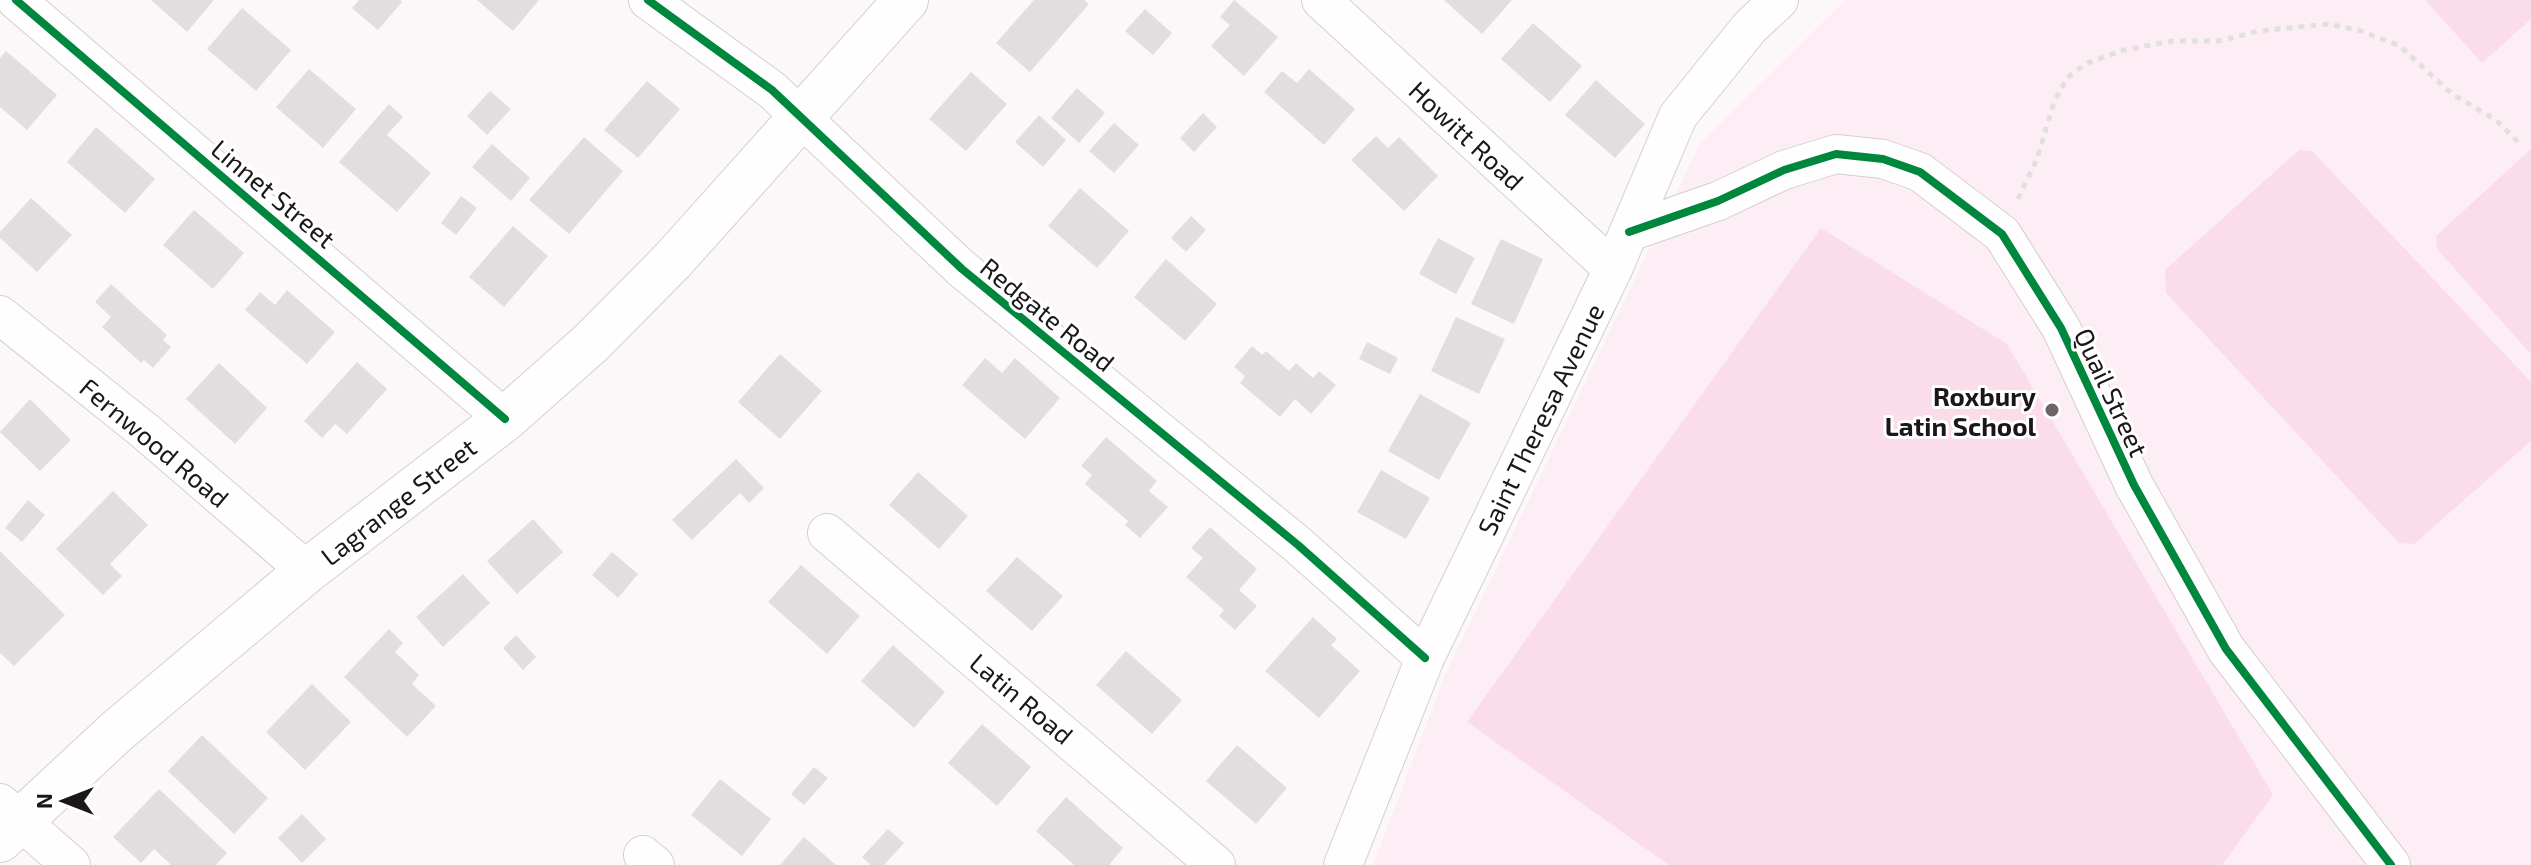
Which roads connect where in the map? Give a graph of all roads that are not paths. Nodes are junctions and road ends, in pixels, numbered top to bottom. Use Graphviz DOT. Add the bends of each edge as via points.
graph roads {
  1 [pos="16,0"];
  2 [pos="648,0"];
  3 [pos="906,0"];
  4 [pos="1321,0"];
  5 [pos="1779,0"];
  6 [pos="800,118"];
  7 [pos="1629,232"];
  8 [pos="1613,269"];
  9 [pos="0,315"];
  10 [pos="505,419"];
  11 [pos="827,533"];
  12 [pos="307,571"];
  13 [pos="1425,658"];
  14 [pos="7,822"];
  15 [pos="71,865"];
  16 [pos="1216,865"];
  17 [pos="1343,865"];
  18 [pos="2391,865"];
  1 -- 10 [label="street, Linnet Street"];
  2 -- 6 [label="street, Redgate Road" via="772,90"];
  3 -- 6 [label="main road, Lagrange Street"];
  4 -- 8 [label="street, Howitt Road"];
  5 -- 7 [label="street, Saint Theresa Avenue" via="1750,27 1678,116"];
  6 -- 10 [label="main road, Lagrange Street" via="673,260"];
  6 -- 13 [label="street, Redgate Road" via="962,269 1298,545"];
  7 -- 8 [label="street, Saint Theresa Avenue"];
  7 -- 18 [label="street, Quail Street" via="1836,154 1883,159 1920,172 2002,234 2061,328 2134,485 2226,649"];
  8 -- 13 [label="street, Saint Theresa Avenue"];
  9 -- 12 [label="street, Fernwood Road"];
  10 -- 12 [label="main road, Lagrange Street"];
  11 -- 16 [label="street, Latin Road"];
  12 -- 14 [label="main road, Lagrange Street"];
  13 -- 17 [label="street, Saint Theresa Avenue"];
  14 -- 15 [label="street"];
}
